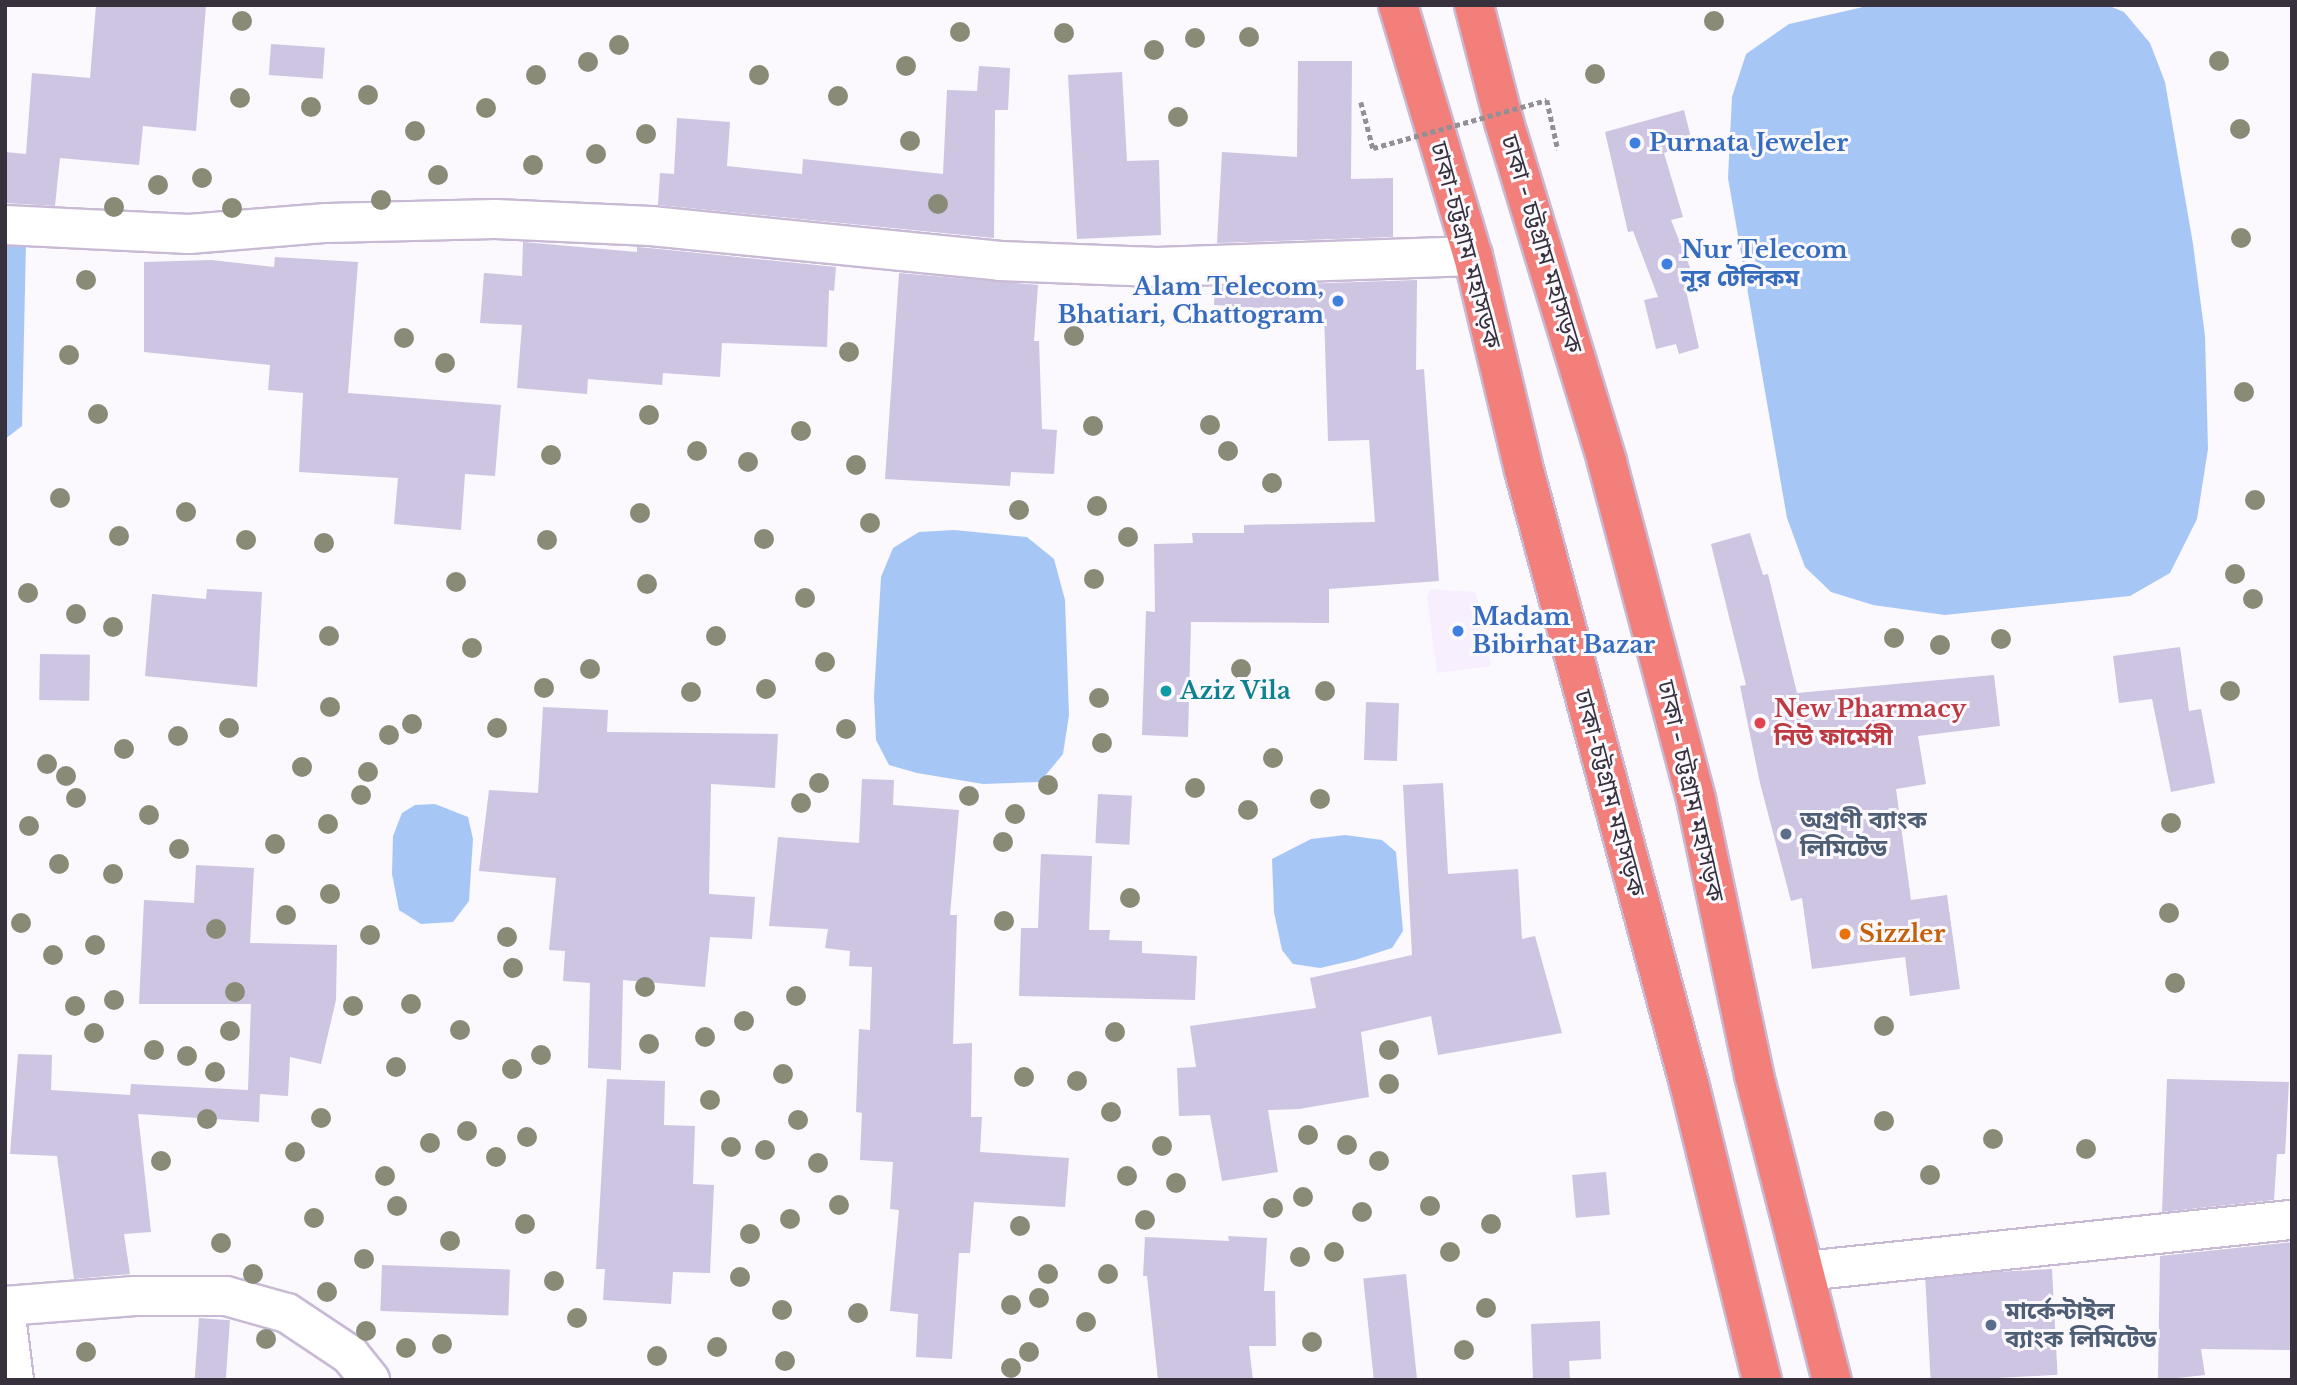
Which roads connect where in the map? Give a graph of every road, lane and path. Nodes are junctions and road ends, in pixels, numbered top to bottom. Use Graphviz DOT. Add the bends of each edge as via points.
graph roads {
  1 [pos="1398,5"];
  2 [pos="1474,5"];
  3 [pos="1361,102"];
  4 [pos="1558,150"];
  5 [pos="5,225"];
  6 [pos="1473,256"];
  7 [pos="2292,1220"];
  8 [pos="1805,1270"];
  9 [pos="5,1307"];
  10 [pos="14,1380"];
  11 [pos="370,1380"];
  12 [pos="1762,1380"];
  13 [pos="1832,1380"];
  1 -- 6 [label="highway, ঢাকা-চট্টগ্রাম মহাসড়ক"];
  2 -- 8 [label="highway, ঢাকা - চট্টগ্রাম মহাসড়ক" via="1504,122 1607,462 1689,772 1754,1075"];
  3 -- 4 [label="path, bridge" via="1373,149 1547,100"];
  5 -- 6 [label="street" via="189,234 327,223 495,219 651,226 1000,261 1157,267"];
  6 -- 12 [label="highway, ঢাকা-চট্টগ্রাম মহাসড়ক" via="1524,470 1690,1087"];
  7 -- 8 [label="street"];
  8 -- 13 [label="highway, ঢাকা - চট্টগ্রাম মহাসড়ক"];
  9 -- 10 [label="street"];
  9 -- 11 [label="street" via="135,1296 226,1296 287,1313 350,1355"];
}
